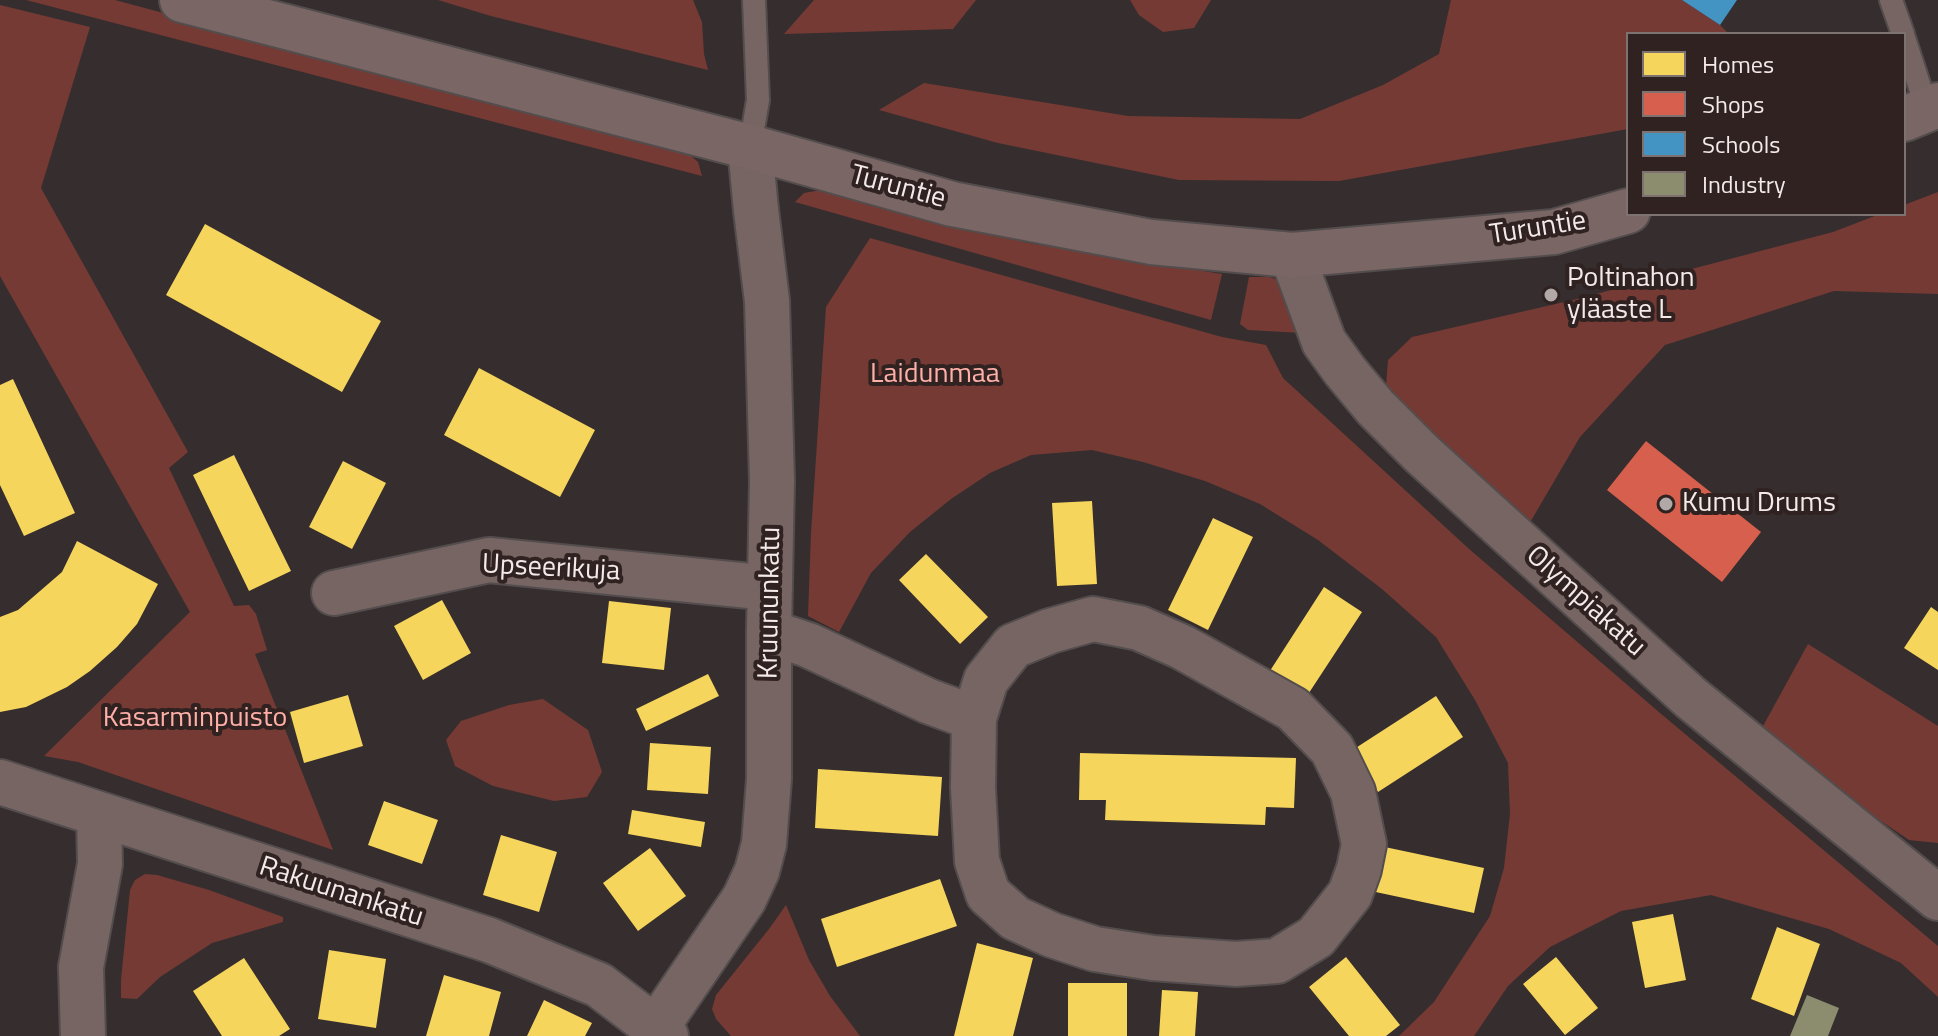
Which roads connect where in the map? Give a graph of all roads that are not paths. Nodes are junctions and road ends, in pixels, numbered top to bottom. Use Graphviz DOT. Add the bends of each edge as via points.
graph roads {
  1 [pos="182,0"];
  2 [pos="754,0"];
  3 [pos="1891,0"];
  4 [pos="1902,32"];
  5 [pos="1906,47"];
  6 [pos="1923,111"];
  7 [pos="750,147"];
  8 [pos="1626,212"];
  9 [pos="1292,255"];
  10 [pos="770,588"];
  11 [pos="334,593"];
  12 [pos="769,632"];
  13 [pos="974,718"];
  14 [pos="0,782"];
  15 [pos="99,815"];
  16 [pos="1938,898"];
  17 [pos="661,1032"];
  18 [pos="83,1036"];
  1 -- 7 [label="main road, Turuntie"];
  2 -- 7 [label="lane" via="758,100"];
  3 -- 4 [label="lane"];
  5 -- 6 [label="lane"];
  7 -- 9 [label="main road, Turuntie" via="952,204 1151,242"];
  7 -- 10 [label="street, Kruununkatu" via="767,301"];
  8 -- 9 [label="main road, Turuntie" via="1554,232"];
  9 -- 16 [label="street, Olympiakatu" via="1324,342 1375,407 1422,454 1691,698"];
  10 -- 11 [label="street, Upseerikuja" via="489,560"];
  10 -- 12 [label="street, Kruununkatu"];
  12 -- 13 [label="street"];
  12 -- 17 [label="street, Kruununkatu" via="769,779 757,871"];
  13 -- 13 [label="street" via="986,680 1013,646 1050,631 1093,619 1139,628 1182,647 1293,709 1332,749 1353,792 1364,844 1350,894 1316,937 1277,961 1236,964 1095,949 1015,918 988,894 977,861"];
  14 -- 15 [label="street, Rakuunankatu"];
  15 -- 17 [label="street, Rakuunankatu" via="489,940 599,985"];
  15 -- 18 [label="street" via="100,864 81,967"];
}
